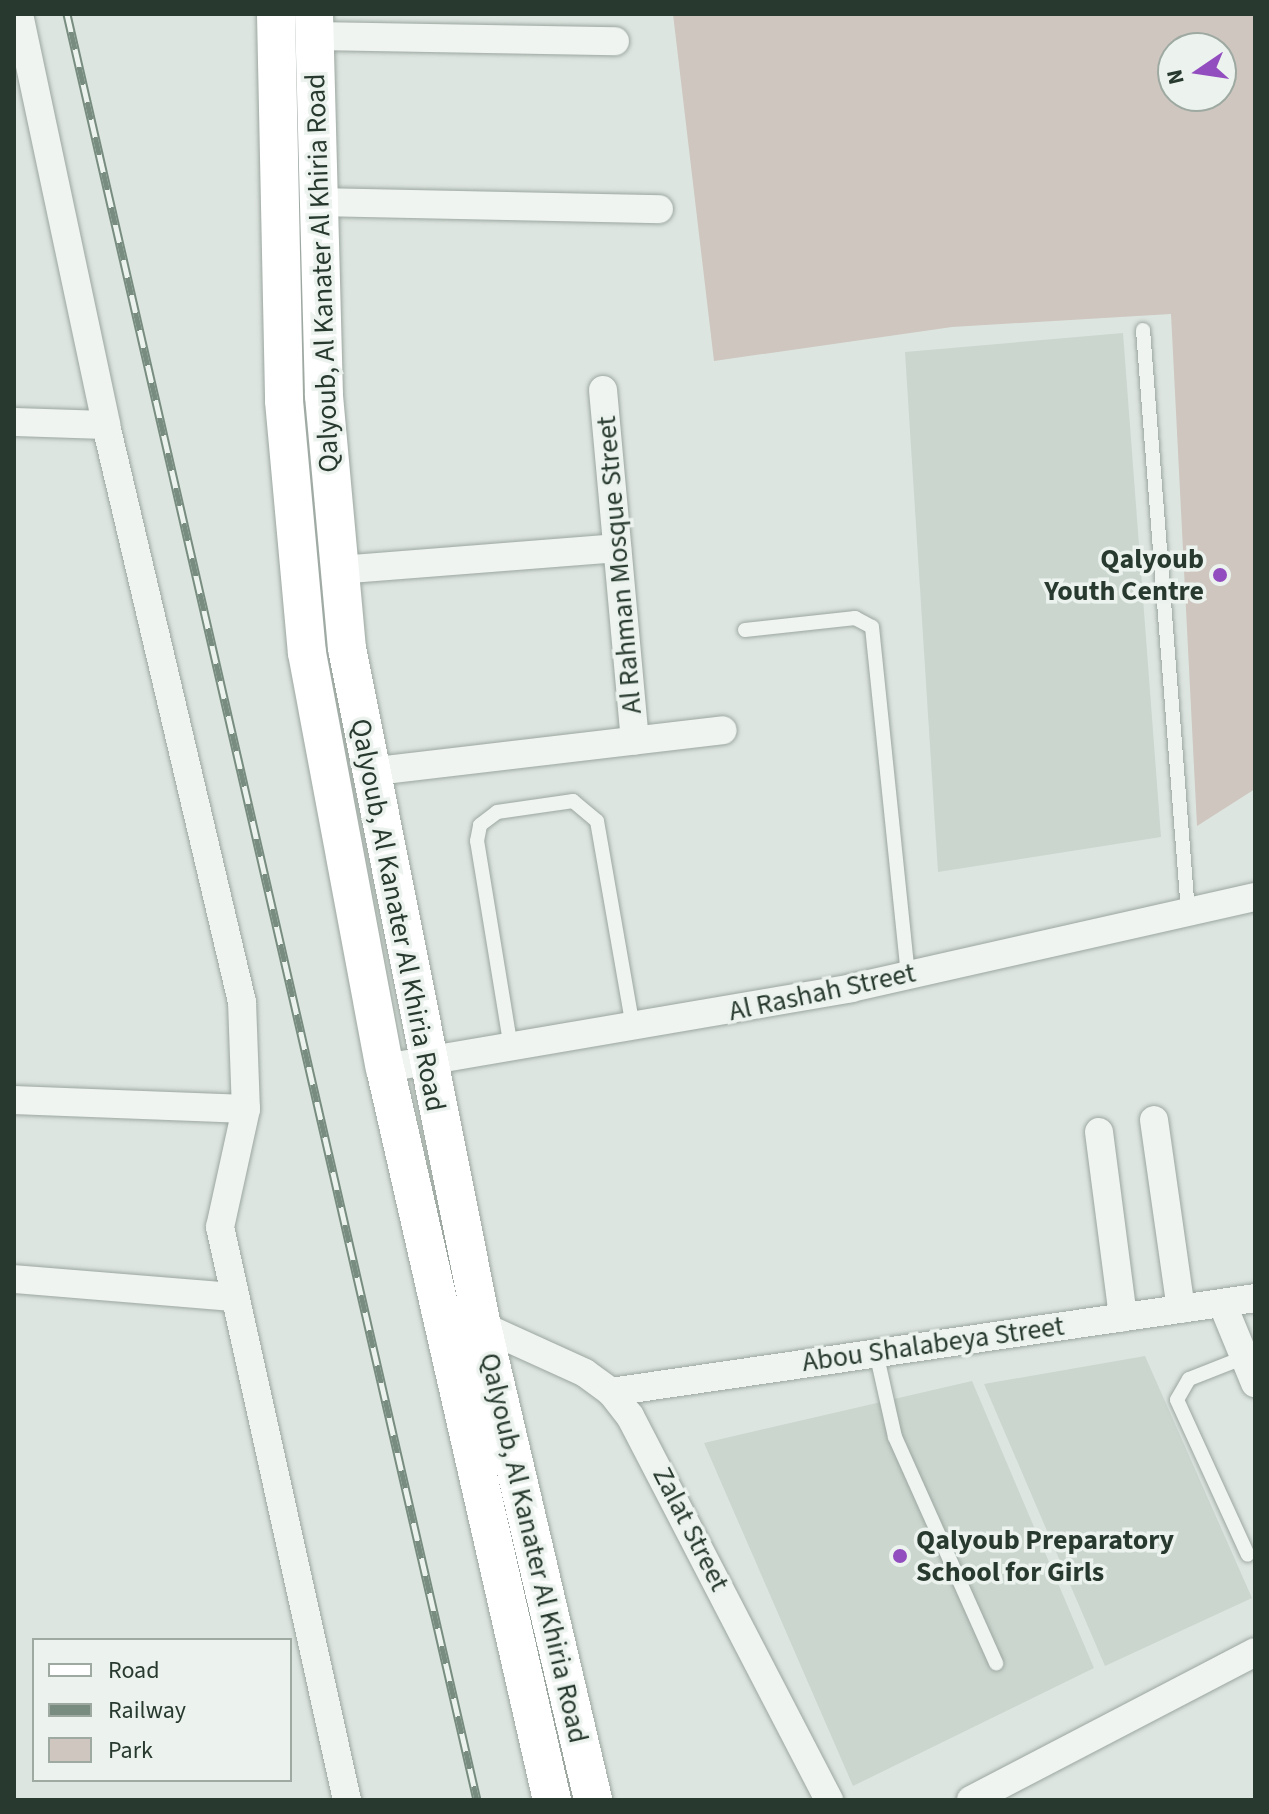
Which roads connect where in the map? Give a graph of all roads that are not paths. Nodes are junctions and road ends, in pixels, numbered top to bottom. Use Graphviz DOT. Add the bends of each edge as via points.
graph roads {
  1 [pos="19,14"];
  2 [pos="276,14"];
  3 [pos="314,25"];
  4 [pos="615,41"];
  5 [pos="319,202"];
  6 [pos="659,209"];
  7 [pos="1143,330"];
  8 [pos="603,390"];
  9 [pos="14,422"];
  10 [pos="106,425"];
  11 [pos="617,548"];
  12 [pos="338,570"];
  13 [pos="745,630"];
  14 [pos="723,730"];
  15 [pos="635,741"];
  16 [pos="368,772"];
  17 [pos="1255,897"];
  18 [pos="1188,912"];
  19 [pos="908,975"];
  20 [pos="633,1029"];
  21 [pos="511,1048"];
  22 [pos="427,1062"];
  23 [pos="385,1068"];
  24 [pos="14,1100"];
  25 [pos="246,1109"];
  26 [pos="1154,1120"];
  27 [pos="1099,1132"];
  28 [pos="14,1279"];
  29 [pos="234,1297"];
  30 [pos="1255,1298"];
  31 [pos="1222,1303"];
  32 [pos="1181,1309"];
  33 [pos="1123,1317"];
  34 [pos="482,1326"];
  35 [pos="876,1352"];
  36 [pos="1250,1370"];
  37 [pos="611,1392"];
  38 [pos="1248,1555"];
  39 [pos="1255,1652"];
  40 [pos="996,1663"];
  41 [pos="347,1800"];
  42 [pos="552,1800"];
  43 [pos="593,1800"];
  44 [pos="829,1800"];
  45 [pos="971,1800"];
  1 -- 10 [label="street"];
  2 -- 23 [label="main road, Qalyoub, Al Kanater Al Khiria Road" via="292,527 307,653"];
  3 -- 4 [label="street"];
  3 -- 5 [label="main road, Qalyoub, Al Kanater Al Khiria Road"];
  5 -- 6 [label="street"];
  5 -- 12 [label="main road, Qalyoub, Al Kanater Al Khiria Road" via="324,396"];
  7 -- 18 [label="lane"];
  8 -- 11 [label="street, Al Rahman Mosque Street"];
  9 -- 10 [label="street"];
  10 -- 25 [label="street" via="242,1002"];
  11 -- 12 [label="street"];
  11 -- 15 [label="street, Al Rahman Mosque Street"];
  12 -- 16 [label="main road, Qalyoub, Al Kanater Al Khiria Road"];
  13 -- 19 [label="lane" via="855,618 872,627"];
  14 -- 15 [label="street"];
  15 -- 16 [label="street"];
  16 -- 22 [label="main road, Qalyoub, Al Kanater Al Khiria Road"];
  17 -- 18 [label="street, Al Rashah Street"];
  18 -- 19 [label="street, Al Rashah Street"];
  19 -- 20 [label="street, Al Rashah Street"];
  20 -- 21 [label="street, Al Rashah Street"];
  20 -- 21 [label="lane" via="597,821 573,801 497,812 480,825 477,841"];
  21 -- 22 [label="street, Al Rashah Street"];
  22 -- 23 [label="street, Al Rashah Street"];
  22 -- 34 [label="main road, Qalyoub, Al Kanater Al Khiria Road"];
  23 -- 42 [label="main road, Qalyoub, Al Kanater Al Khiria Road"];
  24 -- 25 [label="street"];
  25 -- 29 [label="street" via="220,1227"];
  26 -- 32 [label="street"];
  27 -- 33 [label="street"];
  28 -- 29 [label="street"];
  29 -- 41 [label="street"];
  30 -- 31 [label="street, Abou Shalabeya Street"];
  31 -- 32 [label="street, Abou Shalabeya Street"];
  31 -- 36 [label="street"];
  32 -- 33 [label="street, Abou Shalabeya Street"];
  33 -- 35 [label="street, Abou Shalabeya Street"];
  34 -- 37 [label="street, Zalat Street" via="575,1368"];
  34 -- 43 [label="main road, Qalyoub, Al Kanater Al Khiria Road"];
  35 -- 37 [label="street, Abou Shalabeya Street"];
  35 -- 40 [label="lane" via="895,1437"];
  36 -- 38 [label="lane" via="1189,1379 1177,1400"];
  37 -- 44 [label="street, Zalat Street" via="649,1446"];
  39 -- 45 [label="street"];
}
